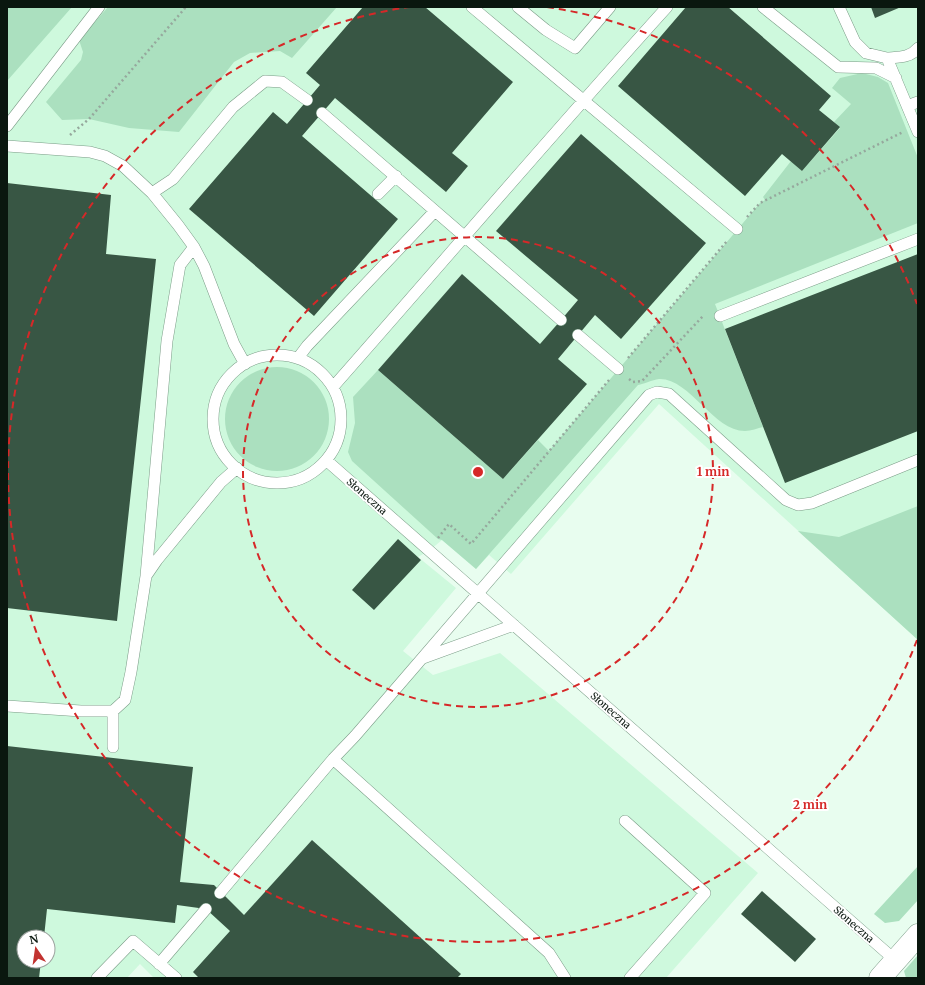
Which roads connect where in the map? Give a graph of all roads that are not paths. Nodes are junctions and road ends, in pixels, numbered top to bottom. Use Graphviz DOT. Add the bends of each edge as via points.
graph roads {
  1 [pos="99,7"];
  2 [pos="472,7"];
  3 [pos="518,7"];
  4 [pos="610,7"];
  5 [pos="666,7"];
  6 [pos="763,7"];
  7 [pos="839,7"];
  8 [pos="918,48"];
  9 [pos="887,58"];
  10 [pos="896,78"];
  11 [pos="308,100"];
  12 [pos="582,100"];
  13 [pos="918,102"];
  14 [pos="907,106"];
  15 [pos="322,112"];
  16 [pos="7,126"];
  17 [pos="917,129"];
  18 [pos="7,146"];
  19 [pos="396,176"];
  20 [pos="152,193"];
  21 [pos="378,194"];
  22 [pos="435,211"];
  23 [pos="737,229"];
  24 [pos="465,237"];
  25 [pos="918,239"];
  26 [pos="194,247"];
  27 [pos="720,316"];
  28 [pos="561,320"];
  29 [pos="578,335"];
  30 [pos="298,358"];
  31 [pos="244,364"];
  32 [pos="618,370"];
  33 [pos="333,387"];
  34 [pos="326,460"];
  35 [pos="918,460"];
  36 [pos="237,468"];
  37 [pos="146,576"];
  38 [pos="478,593"];
  39 [pos="514,625"];
  40 [pos="422,658"];
  41 [pos="7,706"];
  42 [pos="113,711"];
  43 [pos="113,747"];
  44 [pos="333,759"];
  45 [pos="625,821"];
  46 [pos="220,893"];
  47 [pos="206,908"];
  48 [pos="918,935"];
  49 [pos="159,964"];
  50 [pos="887,973"];
  51 [pos="97,978"];
  52 [pos="176,978"];
  53 [pos="565,978"];
  54 [pos="630,978"];
  1 -- 16 [label="lane"];
  2 -- 12 [label="lane"];
  3 -- 4 [label="lane" via="546,30 575,48"];
  5 -- 12 [label="lane"];
  6 -- 10 [label="lane" via="838,67 876,68"];
  7 -- 9 [label="lane" via="855,42 866,53"];
  8 -- 9 [label="lane" via="913,54"];
  9 -- 10 [label="lane"];
  10 -- 14 [label="lane"];
  11 -- 20 [label="lane" via="282,82 265,81 234,108 173,179"];
  12 -- 23 [label="lane"];
  12 -- 24 [label="lane"];
  13 -- 14 [label="lane"];
  14 -- 17 [label="lane"];
  15 -- 19 [label="lane"];
  18 -- 20 [label="lane" via="90,152 105,156 123,166"];
  19 -- 21 [label="lane"];
  19 -- 22 [label="lane"];
  20 -- 26 [label="lane"];
  22 -- 24 [label="lane"];
  22 -- 30 [label="lane"];
  24 -- 28 [label="lane"];
  24 -- 33 [label="lane"];
  25 -- 27 [label="lane"];
  26 -- 31 [label="lane"];
  26 -- 37 [label="lane" via="180,266 167,341"];
  29 -- 32 [label="lane"];
  30 -- 31 [label="lane" via="269,355"];
  30 -- 33 [label="lane" via="319,370"];
  31 -- 36 [label="lane" via="225,382 217,398 213,415 215,433 221,449"];
  33 -- 34 [label="lane" via="339,402 340,432 335,447"];
  34 -- 36 [label="lane" via="313,472 297,480 279,483 262,481"];
  34 -- 38 [label="lane, Słoneczna"];
  35 -- 38 [label="lane" via="812,503 798,505 786,500 669,394 657,392 649,395"];
  36 -- 37 [label="lane" via="221,482"];
  37 -- 42 [label="lane" via="125,700"];
  38 -- 39 [label="lane, Słoneczna"];
  38 -- 40 [label="lane"];
  39 -- 40 [label="lane"];
  39 -- 50 [label="lane, Słoneczna"];
  40 -- 44 [label="lane"];
  41 -- 42 [label="lane"];
  42 -- 43 [label="lane"];
  44 -- 46 [label="lane"];
  44 -- 53 [label="lane" via="549,954"];
  45 -- 54 [label="lane" via="705,893"];
  47 -- 49 [label="lane"];
  48 -- 50 [label="street, Słoneczna"];
  49 -- 51 [label="lane" via="133,941"];
  49 -- 52 [label="lane"];
}
